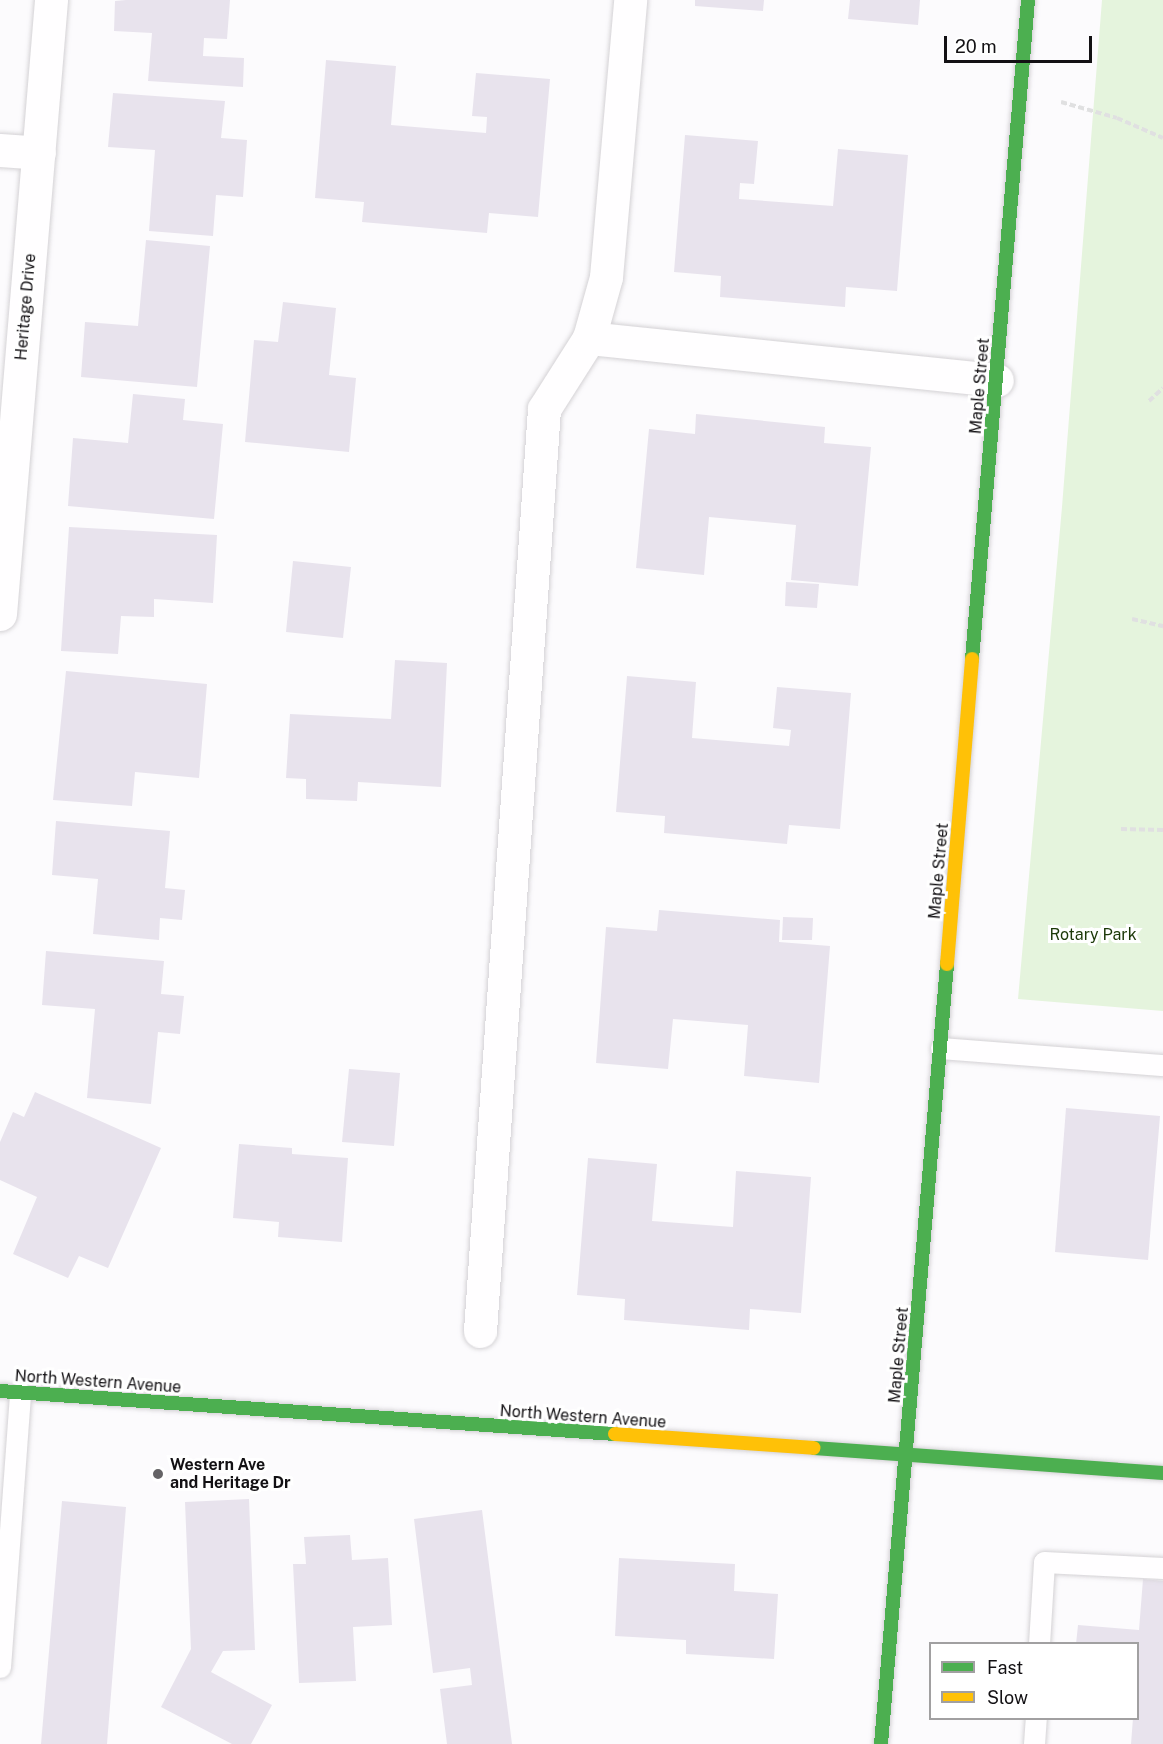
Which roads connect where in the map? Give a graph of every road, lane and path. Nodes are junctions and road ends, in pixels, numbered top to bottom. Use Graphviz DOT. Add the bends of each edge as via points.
graph roads {
  1 [pos="51,0"];
  2 [pos="630,0"];
  3 [pos="1028,0"];
  4 [pos="1020,90"];
  5 [pos="1163,138"];
  6 [pos="0,150"];
  7 [pos="39,153"];
  8 [pos="589,338"];
  9 [pos="997,380"];
  10 [pos="1163,388"];
  11 [pos="1149,401"];
  12 [pos="3,534"];
  13 [pos="0,614"];
  14 [pos="1132,619"];
  15 [pos="1163,626"];
  16 [pos="1121,829"];
  17 [pos="1163,830"];
  18 [pos="941,1048"];
  19 [pos="1163,1065"];
  20 [pos="480,1331"];
  21 [pos="10,1392"];
  22 [pos="907,1456"];
  23 [pos="1163,1473"];
  24 [pos="7,1483"];
  25 [pos="1163,1568"];
  26 [pos="1040,1642"];
  27 [pos="0,1667"];
  28 [pos="1036,1720"];
  29 [pos="881,1744"];
  30 [pos="1034,1744"];
  1 -- 7 [label="street, Heritage Drive"];
  2 -- 8 [label="street" via="606,277"];
  3 -- 4 [label="street, Maple Street"];
  4 -- 5 [label="path" via="1117,118"];
  4 -- 9 [label="street, Maple Street"];
  6 -- 7 [label="street"];
  7 -- 12 [label="street, Heritage Drive"];
  8 -- 9 [label="street"];
  8 -- 20 [label="street" via="544,409"];
  9 -- 18 [label="street, Maple Street"];
  10 -- 11 [label="path"];
  12 -- 13 [label="street, Heritage Drive"];
  14 -- 15 [label="path"];
  16 -- 17 [label="path"];
  18 -- 19 [label="lane"];
  18 -- 22 [label="street, Maple Street"];
  21 -- 22 [label="street, North Western Avenue"];
  21 -- 24 [label="lane"];
  22 -- 23 [label="street, North Western Avenue"];
  22 -- 29 [label="street, Maple Street"];
  24 -- 27 [label="lane"];
  25 -- 26 [label="lane" via="1044,1562"];
  28 -- 30 [label="lane"];
}
